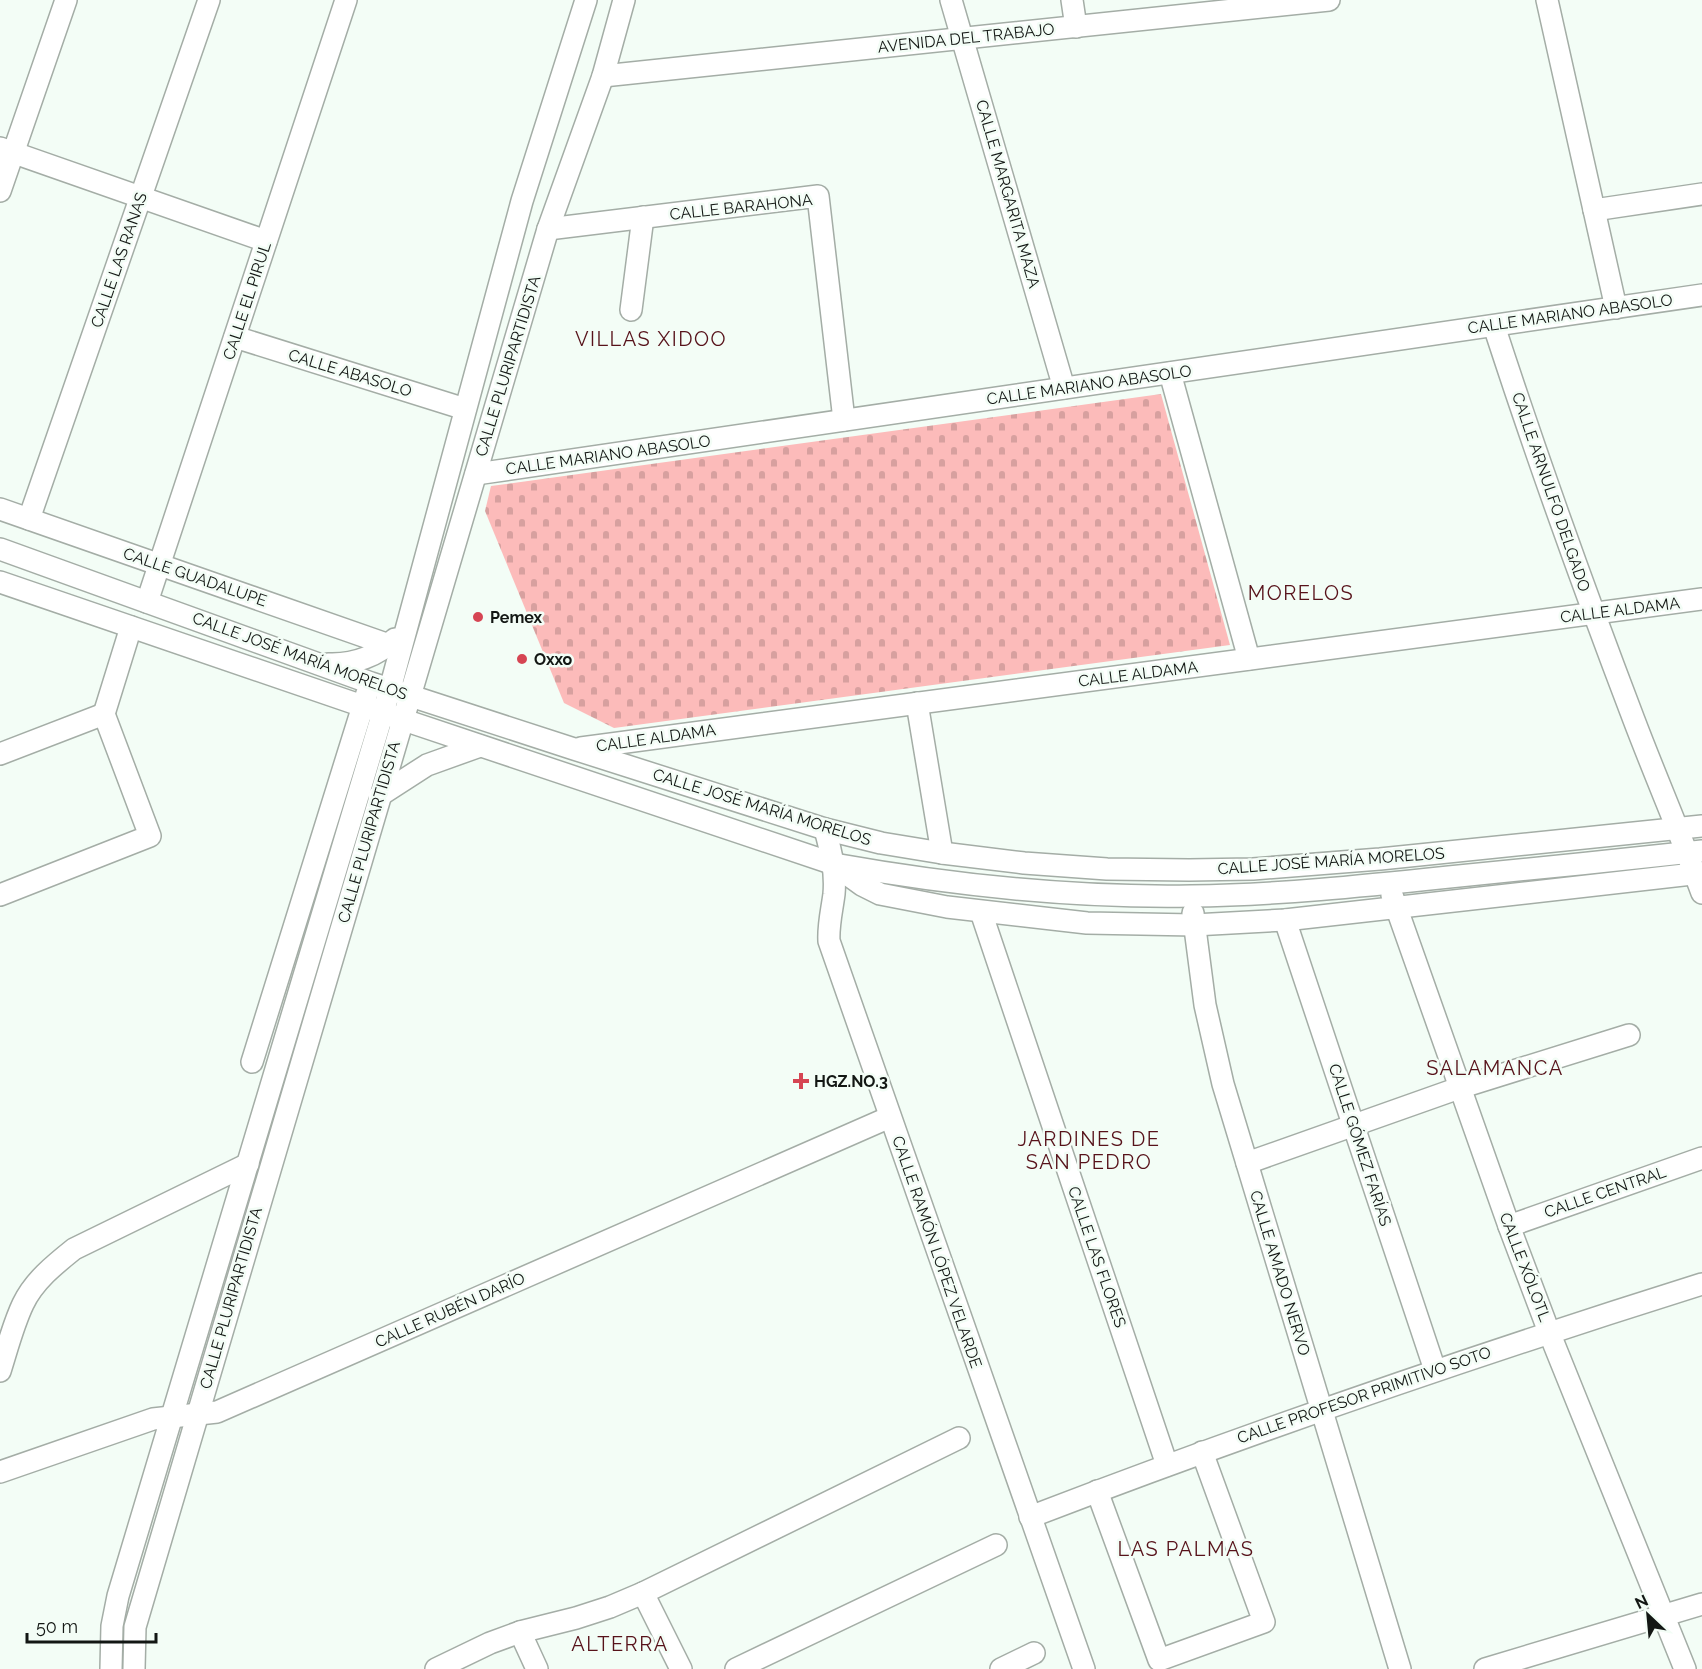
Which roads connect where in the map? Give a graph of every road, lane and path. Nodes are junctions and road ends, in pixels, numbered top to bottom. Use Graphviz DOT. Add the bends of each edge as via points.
graph roads {
  1 [pos="66,0"];
  2 [pos="209,0"];
  3 [pos="346,0"];
  4 [pos="586,0"];
  5 [pos="624,0"];
  6 [pos="951,0"];
  7 [pos="1072,0"];
  8 [pos="1329,0"];
  9 [pos="1547,0"];
  10 [pos="1076,27"];
  11 [pos="963,39"];
  12 [pos="603,76"];
  13 [pos="7,150"];
  14 [pos="0,191"];
  15 [pos="1702,194"];
  16 [pos="141,197"];
  17 [pos="1594,210"];
  18 [pos="644,217"];
  19 [pos="548,229"];
  20 [pos="266,241"];
  21 [pos="1702,295"];
  22 [pos="1616,308"];
  23 [pos="631,310"];
  24 [pos="1494,326"];
  25 [pos="235,337"];
  26 [pos="1170,373"];
  27 [pos="1064,388"];
  28 [pos="465,409"];
  29 [pos="844,420"];
  30 [pos="476,474"];
  31 [pos="0,509"];
  32 [pos="29,519"];
  33 [pos="0,549"];
  34 [pos="160,564"];
  35 [pos="0,582"];
  36 [pos="1702,599"];
  37 [pos="147,602"];
  38 [pos="1594,613"];
  39 [pos="131,627"];
  40 [pos="406,628"];
  41 [pos="389,645"];
  42 [pos="1249,659"];
  43 [pos="320,664"];
  44 [pos="390,689"];
  45 [pos="917,703"];
  46 [pos="383,713"];
  47 [pos="104,714"];
  48 [pos="480,746"];
  49 [pos="574,749"];
  50 [pos="0,754"];
  51 [pos="379,796"];
  52 [pos="1702,826"];
  53 [pos="1678,829"];
  54 [pos="825,830"];
  55 [pos="1695,852"];
  56 [pos="942,853"];
  57 [pos="1380,860"];
  58 [pos="1598,862"];
  59 [pos="834,865"];
  60 [pos="1189,870"];
  61 [pos="1512,871"];
  62 [pos="1698,873"];
  63 [pos="1389,884"];
  64 [pos="1601,885"];
  65 [pos="1702,893"];
  66 [pos="1516,894"];
  67 [pos="0,895"];
  68 [pos="1191,896"];
  69 [pos="1396,908"];
  70 [pos="981,912"];
  71 [pos="1285,920"];
  72 [pos="1194,925"];
  73 [pos="1629,1035"];
  74 [pos="252,1062"];
  75 [pos="1459,1088"];
  76 [pos="890,1117"];
  77 [pos="1353,1125"];
  78 [pos="1702,1158"];
  79 [pos="1247,1163"];
  80 [pos="248,1164"];
  81 [pos="1509,1226"];
  82 [pos="1702,1284"];
  83 [pos="1549,1332"];
  84 [pos="1435,1370"];
  85 [pos="0,1371"];
  86 [pos="1321,1409"];
  87 [pos="198,1414"];
  88 [pos="172,1417"];
  89 [pos="959,1438"];
  90 [pos="1202,1452"];
  91 [pos="1167,1465"];
  92 [pos="0,1472"];
  93 [pos="1097,1491"];
  94 [pos="1030,1517"];
  95 [pos="996,1545"];
  96 [pos="643,1593"];
  97 [pos="1702,1604"];
  98 [pos="1664,1616"];
  99 [pos="520,1632"];
  100 [pos="1034,1653"];
  101 [pos="111,1669"];
  102 [pos="135,1669"];
  103 [pos="436,1669"];
  104 [pos="537,1669"];
  105 [pos="681,1669"];
  106 [pos="736,1669"];
  107 [pos="1001,1669"];
  108 [pos="1084,1669"];
  109 [pos="1400,1669"];
  110 [pos="1485,1669"];
  111 [pos="1685,1669"];
  1 -- 13 [label="street"];
  2 -- 16 [label="street, CALLE LAS RANAS"];
  3 -- 20 [label="street, CALLE EL PIRUL"];
  4 -- 28 [label="street, CALLE PLURIPARTIDISTA" via="522,201"];
  5 -- 12 [label="street, CALLE PLURIPARTIDISTA"];
  6 -- 11 [label="street, CALLE MARGARITA MAZA"];
  7 -- 10 [label="street"];
  8 -- 10 [label="street, AVENIDA DEL TRABAJO"];
  9 -- 17 [label="street"];
  10 -- 11 [label="street, AVENIDA DEL TRABAJO"];
  11 -- 12 [label="street, AVENIDA DEL TRABAJO"];
  11 -- 27 [label="street, CALLE MARGARITA MAZA"];
  12 -- 19 [label="street, CALLE PLURIPARTIDISTA"];
  13 -- 14 [label="street"];
  13 -- 16 [label="street"];
  15 -- 17 [label="street"];
  16 -- 20 [label="street"];
  16 -- 32 [label="street, CALLE LAS RANAS"];
  17 -- 22 [label="street"];
  18 -- 19 [label="street, CALLE BARAHONA"];
  18 -- 23 [label="street"];
  18 -- 29 [label="street, CALLE BARAHONA" via="818,196"];
  19 -- 30 [label="street, CALLE PLURIPARTIDISTA"];
  20 -- 25 [label="street, CALLE EL PIRUL"];
  21 -- 22 [label="street, CALLE MARIANO ABASOLO"];
  22 -- 24 [label="street, CALLE MARIANO ABASOLO"];
  24 -- 26 [label="street, CALLE MARIANO ABASOLO"];
  24 -- 38 [label="street, CALLE ARNULFO DELGADO"];
  25 -- 28 [label="street, CALLE ABASOLO"];
  25 -- 34 [label="street, CALLE EL PIRUL"];
  26 -- 27 [label="street, CALLE MARIANO ABASOLO"];
  26 -- 42 [label="street"];
  27 -- 29 [label="street, CALLE MARIANO ABASOLO"];
  28 -- 40 [label="street, CALLE PLURIPARTIDISTA"];
  29 -- 30 [label="street, CALLE MARIANO ABASOLO"];
  30 -- 44 [label="street, CALLE PLURIPARTIDISTA"];
  31 -- 32 [label="street, CALLE GUADALUPE"];
  32 -- 34 [label="street, CALLE GUADALUPE"];
  33 -- 37 [label="street, CALLE JOSÉ MARÍA MORELOS"];
  34 -- 37 [label="street, CALLE EL PIRUL"];
  34 -- 41 [label="street, CALLE GUADALUPE"];
  35 -- 39 [label="street, CALLE JOSÉ MARÍA MORELOS"];
  36 -- 38 [label="street, CALLE ALDAMA"];
  37 -- 43 [label="street, CALLE JOSÉ MARÍA MORELOS"];
  38 -- 42 [label="street, CALLE ALDAMA"];
  38 -- 53 [label="street, CALLE ARNULFO DELGADO"];
  39 -- 46 [label="street, CALLE JOSÉ MARÍA MORELOS"];
  39 -- 47 [label="street"];
  40 -- 41 [label="street"];
  40 -- 44 [label="street, CALLE PLURIPARTIDISTA"];
  41 -- 43 [label="street" via="357,661"];
  42 -- 45 [label="street, CALLE ALDAMA"];
  43 -- 44 [label="street, CALLE JOSÉ MARÍA MORELOS"];
  44 -- 46 [label="street"];
  44 -- 46 [label="street, CALLE PLURIPARTIDISTA"];
  44 -- 49 [label="street, CALLE JOSÉ MARÍA MORELOS"];
  45 -- 49 [label="street, CALLE ALDAMA"];
  45 -- 56 [label="street"];
  46 -- 48 [label="street, CALLE JOSÉ MARÍA MORELOS"];
  46 -- 51 [label="street, CALLE PLURIPARTIDISTA"];
  46 -- 74 [label="street"];
  46 -- 80 [label="street, CALLE PLURIPARTIDISTA"];
  47 -- 50 [label="street"];
  47 -- 67 [label="street" via="150,837"];
  48 -- 51 [label="street" via="427,765"];
  48 -- 59 [label="street, CALLE JOSÉ MARÍA MORELOS"];
  49 -- 54 [label="street, CALLE JOSÉ MARÍA MORELOS"];
  51 -- 87 [label="street, CALLE PLURIPARTIDISTA"];
  52 -- 53 [label="street, CALLE JOSÉ MARÍA MORELOS"];
  53 -- 55 [label="street, CALLE ARNULFO DELGADO"];
  53 -- 57 [label="street, CALLE JOSÉ MARÍA MORELOS"];
  54 -- 56 [label="street, CALLE JOSÉ MARÍA MORELOS"];
  54 -- 59 [label="street, CALLE RAMÓN LÓPEZ VELARDE"];
  55 -- 58 [label="street, CALLE JOSÉ MARÍA MORELOS"];
  55 -- 62 [label="street, CALLE ARNULFO DELGADO"];
  56 -- 60 [label="street, CALLE JOSÉ MARÍA MORELOS" via="1095,868"];
  57 -- 60 [label="street, CALLE JOSÉ MARÍA MORELOS"];
  57 -- 63 [label="street, CALLE XÓLOTL"];
  58 -- 61 [label="street, CALLE JOSÉ MARÍA MORELOS"];
  58 -- 64 [label="street"];
  59 -- 68 [label="street, CALLE JOSÉ MARÍA MORELOS" via="1012,889"];
  59 -- 70 [label="street" via="880,894"];
  59 -- 76 [label="street, CALLE RAMÓN LÓPEZ VELARDE" via="829,941"];
  60 -- 68 [label="street, CALLE AMADO NERVO"];
  61 -- 63 [label="street, CALLE JOSÉ MARÍA MORELOS"];
  61 -- 66 [label="street"];
  62 -- 64 [label="street"];
  62 -- 65 [label="street, CALLE ARNULFO DELGADO"];
  63 -- 68 [label="street, CALLE JOSÉ MARÍA MORELOS"];
  63 -- 69 [label="street, CALLE XÓLOTL"];
  64 -- 66 [label="street"];
  66 -- 69 [label="street"];
  68 -- 72 [label="street, CALLE AMADO NERVO"];
  69 -- 71 [label="street"];
  69 -- 75 [label="street, CALLE XÓLOTL"];
  70 -- 72 [label="street" via="1087,923"];
  70 -- 91 [label="street, CALLE LAS FLORES"];
  71 -- 72 [label="street"];
  71 -- 77 [label="street, CALLE GÓMEZ FARÍAS"];
  72 -- 79 [label="street, CALLE AMADO NERVO" via="1205,1005"];
  73 -- 75 [label="street"];
  75 -- 77 [label="street"];
  75 -- 81 [label="street, CALLE XÓLOTL"];
  76 -- 87 [label="street, CALLE RUBÉN DARÍO" via="217,1412"];
  76 -- 94 [label="street, CALLE RAMÓN LÓPEZ VELARDE"];
  77 -- 79 [label="street"];
  77 -- 84 [label="street, CALLE GÓMEZ FARÍAS"];
  78 -- 81 [label="street, CALLE CENTRAL"];
  79 -- 86 [label="street, CALLE AMADO NERVO"];
  80 -- 85 [label="street" via="74,1249 54,1265 36,1283 23,1305"];
  80 -- 88 [label="street, CALLE PLURIPARTIDISTA"];
  81 -- 83 [label="street, CALLE XÓLOTL"];
  82 -- 83 [label="street, CALLE PROFESOR PRIMITIVO SOTO"];
  83 -- 84 [label="street, CALLE PROFESOR PRIMITIVO SOTO"];
  83 -- 98 [label="street, CALLE XÓLOTL"];
  84 -- 86 [label="street, CALLE PROFESOR PRIMITIVO SOTO"];
  86 -- 90 [label="street, CALLE PROFESOR PRIMITIVO SOTO"];
  86 -- 109 [label="street, CALLE AMADO NERVO"];
  87 -- 88 [label="street, CALLE RUBÉN DARÍO"];
  87 -- 102 [label="street, CALLE PLURIPARTIDISTA" via="135,1627"];
  88 -- 92 [label="street, CALLE RUBÉN DARÍO" via="153,1419"];
  88 -- 101 [label="street, CALLE PLURIPARTIDISTA" via="118,1596 112,1626"];
  89 -- 96 [label="street"];
  90 -- 91 [label="street, CALLE PROFESOR PRIMITIVO SOTO"];
  90 -- 93 [label="street" via="1264,1622 1159,1660"];
  91 -- 93 [label="street, CALLE PROFESOR PRIMITIVO SOTO"];
  93 -- 94 [label="street, CALLE PROFESOR PRIMITIVO SOTO"];
  94 -- 108 [label="street, CALLE RAMÓN LÓPEZ VELARDE"];
  95 -- 106 [label="street"];
  96 -- 99 [label="street" via="576,1618"];
  96 -- 105 [label="street"];
  97 -- 98 [label="street"];
  98 -- 110 [label="street"];
  98 -- 111 [label="street, CALLE XÓLOTL"];
  99 -- 103 [label="street"];
  99 -- 104 [label="street"];
  100 -- 107 [label="street"];
}
